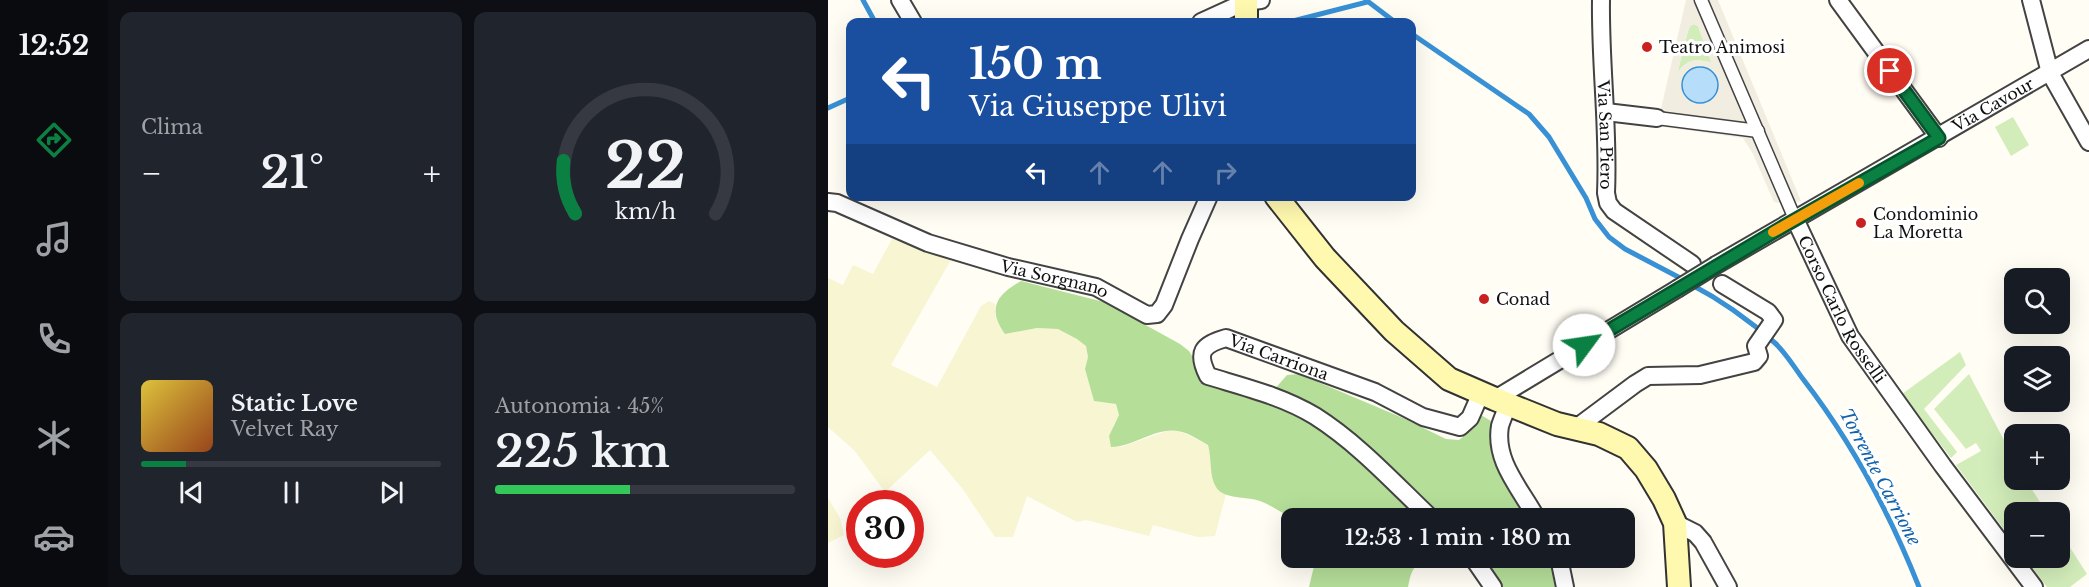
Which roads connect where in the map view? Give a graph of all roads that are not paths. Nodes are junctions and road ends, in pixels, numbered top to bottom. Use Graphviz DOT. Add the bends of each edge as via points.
graph roads {
  1 [pos="900,0"];
  2 [pos="1601,0"];
  3 [pos="1701,0"];
  4 [pos="1838,0"];
  5 [pos="2031,0"];
  6 [pos="1248,7"];
  7 [pos="911,18"];
  8 [pos="1214,18"];
  9 [pos="2089,49"];
  10 [pos="2050,73"];
  11 [pos="1606,112"];
  12 [pos="1657,118"];
  13 [pos="1758,132"];
  14 [pos="1939,138"];
  15 [pos="2089,142"];
  16 [pos="1207,201"];
  17 [pos="1280,201"];
  18 [pos="828,202"];
  19 [pos="1795,219"];
  20 [pos="1692,264"];
  21 [pos="1722,284"];
  22 [pos="1495,399"];
  23 [pos="1576,428"];
  24 [pos="1421,508"];
  25 [pos="1531,508"];
  26 [pos="1675,523"];
  27 [pos="1480,568"];
  28 [pos="1561,568"];
  29 [pos="1493,587"];
  30 [pos="1565,587"];
  31 [pos="1679,587"];
  32 [pos="1728,587"];
  33 [pos="2034,587"];
  1 -- 7 [label="street"];
  2 -- 11 [label="street, Via San Piero" via="1600,46"];
  3 -- 13 [label="street, Corso Carlo Rosselli"];
  4 -- 14 [label="street"];
  5 -- 10 [label="street"];
  6 -- 8 [label="street"];
  9 -- 10 [label="street, Via Cavour"];
  10 -- 14 [label="street, Via Cavour"];
  10 -- 15 [label="street"];
  11 -- 12 [label="street"];
  11 -- 20 [label="street, Via San Piero" via="1608,203"];
  12 -- 13 [label="street"];
  13 -- 19 [label="street, Corso Carlo Rosselli"];
  14 -- 19 [label="street, Via Cavour"];
  16 -- 18 [label="street, Via Sorgnano" via="1164,306 1157,314 1147,315 1096,287 928,243"];
  17 -- 22 [label="main road" via="1326,258 1394,331 1449,379"];
  19 -- 22 [label="street, Via Cavour, bridge"];
  19 -- 33 [label="street, Corso Carlo Rosselli" via="1850,336"];
  21 -- 23 [label="street" via="1771,316 1756,346 1758,356 1754,362 1700,375 1648,376"];
  22 -- 23 [label="main road"];
  22 -- 24 [label="street, Via Carriona" via="1460,427 1423,417 1375,392 1226,338 1209,343 1202,365 1208,376 1279,398 1314,416 1353,443"];
  22 -- 25 [label="street" via="1504,466"];
  23 -- 26 [label="main road" via="1628,448 1646,469"];
  26 -- 31 [label="main road"];
  26 -- 32 [label="street" via="1703,542"];
  27 -- 29 [label="street"];
  28 -- 30 [label="street"];
}
